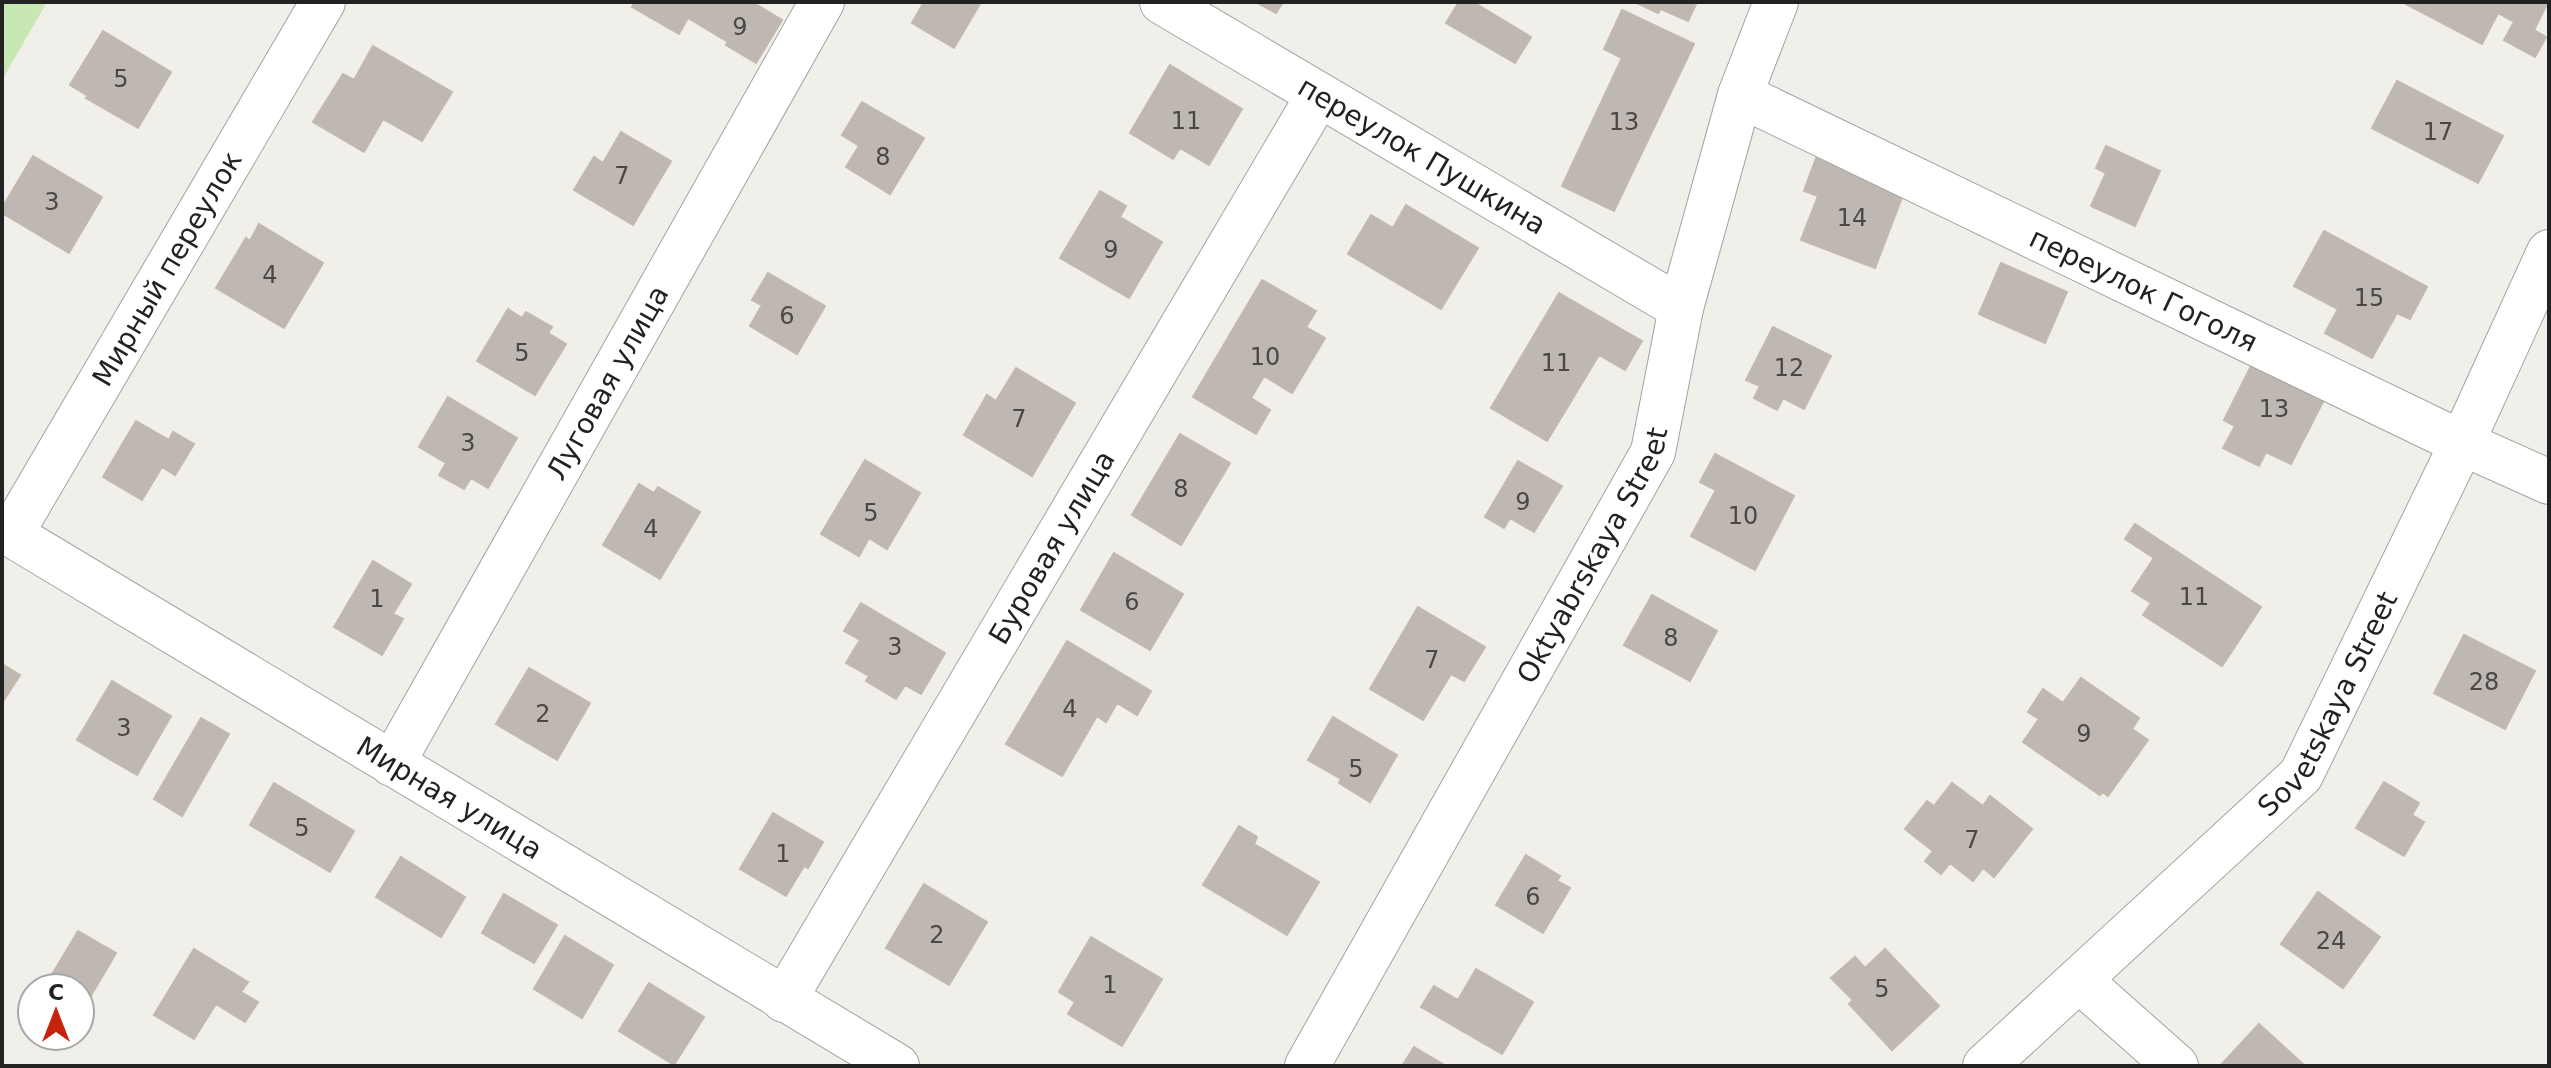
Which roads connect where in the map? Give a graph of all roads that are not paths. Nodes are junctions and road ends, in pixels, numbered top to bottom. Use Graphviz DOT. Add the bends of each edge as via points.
graph roads {
  1 [pos="323,2"];
  2 [pos="822,2"];
  3 [pos="1162,2"];
  4 [pos="1776,2"];
  5 [pos="1740,95"];
  6 [pos="1318,96"];
  7 [pos="2549,252"];
  8 [pos="1681,308"];
  9 [pos="2462,443"];
  10 [pos="2549,482"];
  11 [pos="6,532"];
  12 [pos="392,764"];
  13 [pos="2079,980"];
  14 [pos="784,1000"];
  15 [pos="897,1066"];
  16 [pos="1307,1066"];
  17 [pos="1985,1066"];
  18 [pos="2176,1066"];
  1 -- 11 [label="street, Мирный переулок"];
  2 -- 12 [label="street, Луговая улица"];
  3 -- 6 [label="street, переулок Пушкина"];
  4 -- 5 [label="street, Oktyabrskaya Street"];
  5 -- 8 [label="street, Oktyabrskaya Street"];
  5 -- 9 [label="street, переулок Гоголя"];
  6 -- 8 [label="street, переулок Пушкина"];
  6 -- 14 [label="street, Буровая улица"];
  7 -- 9 [label="street, Sovetskaya Street"];
  8 -- 16 [label="street, Oktyabrskaya Street" via="1653,452"];
  9 -- 10 [label="street, переулок Гоголя"];
  9 -- 13 [label="street, Sovetskaya Street" via="2301,775"];
  11 -- 12 [label="street, Мирная улица"];
  12 -- 14 [label="street, Мирная улица"];
  13 -- 17 [label="street, Sovetskaya Street"];
  13 -- 18 [label="street"];
  14 -- 15 [label="street, Мирная улица"];
}
